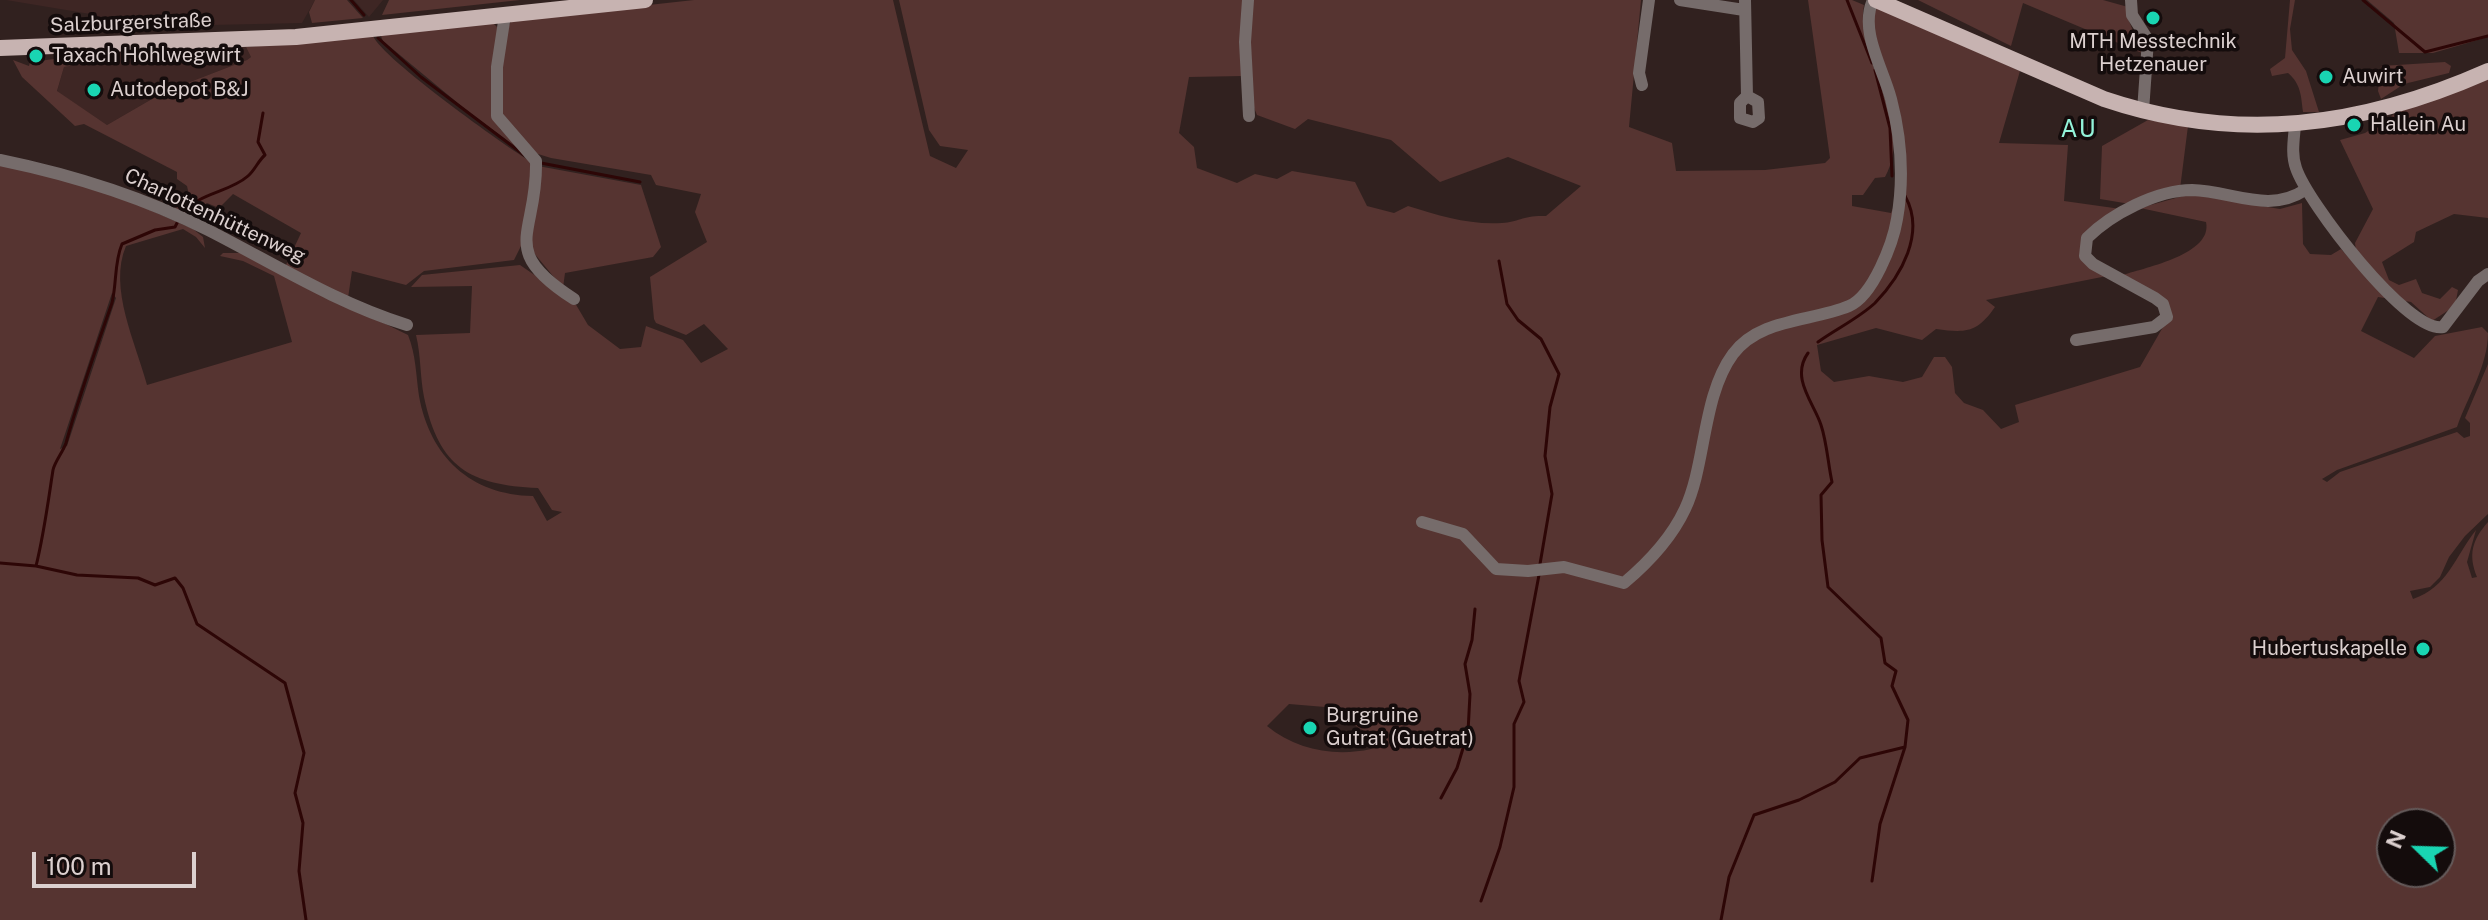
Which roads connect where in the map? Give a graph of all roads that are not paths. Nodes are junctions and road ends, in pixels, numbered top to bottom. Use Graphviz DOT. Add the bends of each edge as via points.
graph roads {
  1 [pos="645,0"];
  2 [pos="1248,0"];
  3 [pos="1649,0"];
  4 [pos="1680,0"];
  5 [pos="2131,0"];
  6 [pos="1872,3"];
  7 [pos="1745,5"];
  8 [pos="1909,7"];
  9 [pos="505,15"];
  10 [pos="0,48"];
  11 [pos="2488,71"];
  12 [pos="1642,85"];
  13 [pos="1747,96"];
  14 [pos="2143,111"];
  15 [pos="1249,116"];
  16 [pos="2295,125"];
  17 [pos="0,160"];
  18 [pos="2305,190"];
  19 [pos="2488,274"];
  20 [pos="574,299"];
  21 [pos="407,325"];
  22 [pos="2076,340"];
  23 [pos="1422,522"];
  1 -- 9 [label="main road, Salzburgerstraße"];
  2 -- 15 [label="street"];
  3 -- 12 [label="street"];
  4 -- 7 [label="street"];
  5 -- 14 [label="street" via="2132,15 2148,40"];
  6 -- 8 [label="main road"];
  6 -- 23 [label="street" via="1871,35 1901,151 1897,220 1888,250 1877,277 1852,305 1759,332 1733,354 1710,408 1686,508 1648,563 1624,583 1564,567 1496,569 1463,534"];
  7 -- 13 [label="street"];
  8 -- 14 [label="main road" via="2064,84"];
  9 -- 10 [label="main road, Salzburgerstraße" via="296,37"];
  9 -- 20 [label="street" via="494,103 503,126 536,161 526,252 537,271"];
  11 -- 16 [label="main road" via="2379,111"];
  14 -- 16 [label="main road" via="2223,124"];
  16 -- 18 [label="street" via="2294,165"];
  17 -- 21 [label="street, Charlottenhüttenweg" via="123,191 334,297"];
  18 -- 19 [label="street" via="2375,280 2430,327 2443,327"];
  18 -- 22 [label="street" via="2278,203 2191,190 2160,196 2097,228 2087,238 2085,256 2155,298 2167,317 2154,327"];
}
